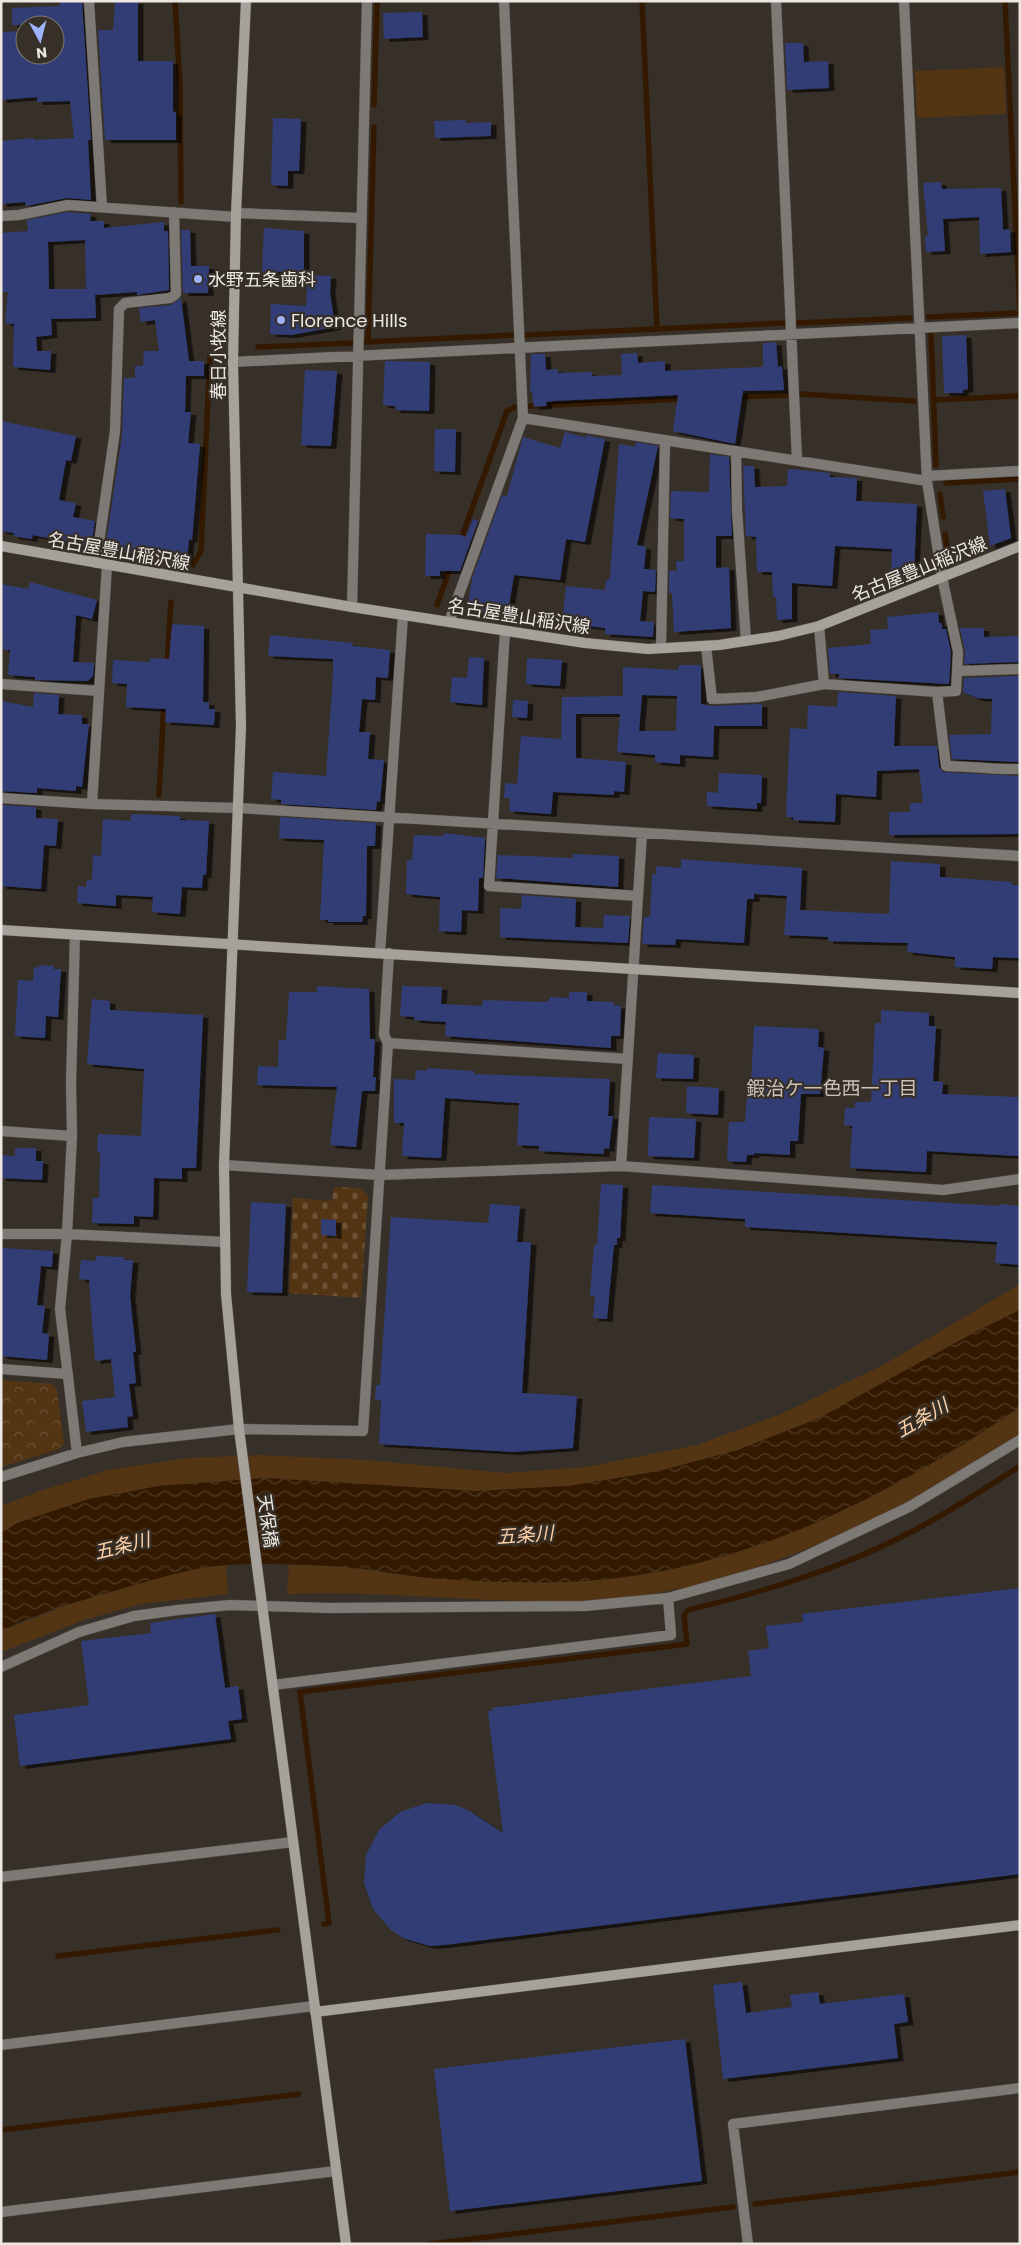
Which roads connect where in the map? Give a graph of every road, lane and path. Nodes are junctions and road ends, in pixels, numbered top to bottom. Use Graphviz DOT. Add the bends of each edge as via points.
graph roads {
  1 [pos="89,1"];
  2 [pos="246,1"];
  3 [pos="368,1"];
  4 [pos="504,1"];
  5 [pos="776,1"];
  6 [pos="904,1"];
  7 [pos="102,207"];
  8 [pos="174,212"];
  9 [pos="236,215"];
  10 [pos="1,216"];
  11 [pos="361,218"];
  12 [pos="1020,323"];
  13 [pos="919,328"];
  14 [pos="791,334"];
  15 [pos="520,348"];
  16 [pos="357,356"];
  17 [pos="233,362"];
  18 [pos="523,418"];
  19 [pos="665,440"];
  20 [pos="736,451"];
  21 [pos="797,460"];
  22 [pos="1020,471"];
  23 [pos="927,478"];
  24 [pos="1,546"];
  25 [pos="1020,546"];
  26 [pos="96,563"];
  27 [pos="107,565"];
  28 [pos="942,576"];
  29 [pos="239,589"];
  30 [pos="352,607"];
  31 [pos="403,615"];
  32 [pos="449,622"];
  33 [pos="820,626"];
  34 [pos="504,631"];
  35 [pos="746,641"];
  36 [pos="706,646"];
  37 [pos="661,648"];
  38 [pos="1020,669"];
  39 [pos="958,671"];
  40 [pos="1,684"];
  41 [pos="824,684"];
  42 [pos="99,691"];
  43 [pos="937,692"];
  44 [pos="1020,769"];
  45 [pos="1,798"];
  46 [pos="92,804"];
  47 [pos="239,808"];
  48 [pos="389,817"];
  49 [pos="493,823"];
  50 [pos="642,833"];
  51 [pos="1020,856"];
  52 [pos="638,896"];
  53 [pos="1,930"];
  54 [pos="75,935"];
  55 [pos="234,944"];
  56 [pos="385,953"];
  57 [pos="634,968"];
  58 [pos="1020,992"];
  59 [pos="388,1043"];
  60 [pos="628,1059"];
  61 [pos="1,1131"];
  62 [pos="72,1136"];
  63 [pos="224,1165"];
  64 [pos="621,1166"];
  65 [pos="380,1175"];
  66 [pos="1020,1180"];
  67 [pos="1,1234"];
  68 [pos="68,1234"];
  69 [pos="225,1242"];
  70 [pos="1,1369"];
  71 [pos="68,1374"];
  72 [pos="239,1429"];
  73 [pos="1020,1440"];
  74 [pos="77,1453"];
  75 [pos="1,1477"];
  76 [pos="668,1598"];
  77 [pos="262,1600"];
  78 [pos="1,1667"];
  79 [pos="273,1685"];
  80 [pos="293,1842"];
  81 [pos="1,1877"];
  82 [pos="1020,1925"];
  83 [pos="315,2009"];
  84 [pos="1,2045"];
  85 [pos="1020,2088"];
  86 [pos="336,2171"];
  87 [pos="1,2212"];
  88 [pos="346,2244"];
  89 [pos="748,2244"];
  1 -- 7 [label="street"];
  2 -- 9 [label="street, 春日小牧線"];
  3 -- 11 [label="street"];
  4 -- 15 [label="street"];
  5 -- 14 [label="street"];
  6 -- 13 [label="street"];
  7 -- 8 [label="street"];
  7 -- 10 [label="street" via="68,205"];
  8 -- 9 [label="street"];
  8 -- 26 [label="street" via="176,294 170,298 125,303 119,310 115,431"];
  9 -- 11 [label="street"];
  9 -- 17 [label="street, 春日小牧線"];
  11 -- 16 [label="street"];
  12 -- 13 [label="street"];
  13 -- 14 [label="street"];
  13 -- 23 [label="street"];
  14 -- 15 [label="street"];
  14 -- 21 [label="street"];
  15 -- 16 [label="street"];
  15 -- 18 [label="street"];
  16 -- 17 [label="street"];
  16 -- 30 [label="street"];
  17 -- 29 [label="street, 春日小牧線"];
  18 -- 19 [label="street"];
  18 -- 32 [label="street"];
  19 -- 20 [label="street"];
  19 -- 37 [label="street"];
  20 -- 21 [label="street"];
  20 -- 35 [label="street"];
  21 -- 23 [label="street"];
  22 -- 23 [label="street"];
  23 -- 28 [label="street"];
  24 -- 26 [label="street, 名古屋豊山稲沢線"];
  25 -- 28 [label="street, 名古屋豊山稲沢線"];
  26 -- 27 [label="street, 名古屋豊山稲沢線"];
  27 -- 29 [label="street, 名古屋豊山稲沢線"];
  27 -- 42 [label="street"];
  28 -- 33 [label="street, 名古屋豊山稲沢線"];
  28 -- 39 [label="street" via="958,652"];
  29 -- 30 [label="street, 名古屋豊山稲沢線"];
  29 -- 47 [label="street, 春日小牧線" via="242,726"];
  30 -- 31 [label="street, 名古屋豊山稲沢線"];
  31 -- 32 [label="street, 名古屋豊山稲沢線"];
  31 -- 48 [label="street"];
  32 -- 34 [label="street, 名古屋豊山稲沢線"];
  33 -- 35 [label="street, 名古屋豊山稲沢線"];
  33 -- 41 [label="street"];
  34 -- 37 [label="street, 名古屋豊山稲沢線" via="585,643"];
  34 -- 49 [label="street"];
  35 -- 36 [label="street, 名古屋豊山稲沢線"];
  36 -- 37 [label="street, 名古屋豊山稲沢線"];
  36 -- 41 [label="street" via="712,699 757,697"];
  38 -- 39 [label="street"];
  39 -- 43 [label="street" via="956,691"];
  40 -- 42 [label="street"];
  41 -- 43 [label="street"];
  42 -- 46 [label="street"];
  43 -- 44 [label="street" via="946,766"];
  45 -- 46 [label="street"];
  46 -- 47 [label="street"];
  47 -- 48 [label="street"];
  47 -- 55 [label="street, 春日小牧線"];
  48 -- 49 [label="street"];
  48 -- 56 [label="street"];
  49 -- 50 [label="street"];
  49 -- 52 [label="street" via="489,886"];
  50 -- 51 [label="street"];
  50 -- 52 [label="street"];
  52 -- 57 [label="street"];
  53 -- 54 [label="street"];
  54 -- 55 [label="street"];
  54 -- 62 [label="street"];
  55 -- 56 [label="street"];
  55 -- 63 [label="street, 天保橋"];
  56 -- 57 [label="street"];
  56 -- 59 [label="street" via="384,1035"];
  57 -- 58 [label="street"];
  57 -- 60 [label="street"];
  59 -- 60 [label="street"];
  59 -- 65 [label="street"];
  60 -- 64 [label="street"];
  61 -- 62 [label="street"];
  62 -- 68 [label="street"];
  63 -- 65 [label="street"];
  63 -- 69 [label="street, 天保橋"];
  64 -- 65 [label="street"];
  64 -- 66 [label="street" via="943,1190"];
  65 -- 72 [label="street" via="363,1431"];
  67 -- 68 [label="street"];
  68 -- 69 [label="street"];
  68 -- 71 [label="street" via="60,1309"];
  69 -- 72 [label="street, 天保橋" via="227,1312"];
  70 -- 71 [label="street"];
  71 -- 74 [label="street"];
  72 -- 74 [label="street" via="123,1442"];
  72 -- 77 [label="street, 天保橋"];
  73 -- 76 [label="street" via="909,1507 789,1564"];
  74 -- 75 [label="street"];
  76 -- 77 [label="street" via="585,1606 330,1608"];
  76 -- 79 [label="street" via="671,1635"];
  77 -- 78 [label="street" via="134,1616 79,1632"];
  77 -- 79 [label="street, 天保橋"];
  79 -- 80 [label="street, 天保橋"];
  80 -- 81 [label="street"];
  80 -- 83 [label="street, 天保橋"];
  82 -- 83 [label="street"];
  83 -- 84 [label="street"];
  83 -- 86 [label="street, 天保橋"];
  85 -- 89 [label="street" via="733,2124"];
  86 -- 87 [label="street"];
  86 -- 88 [label="street, 天保橋"];
}
